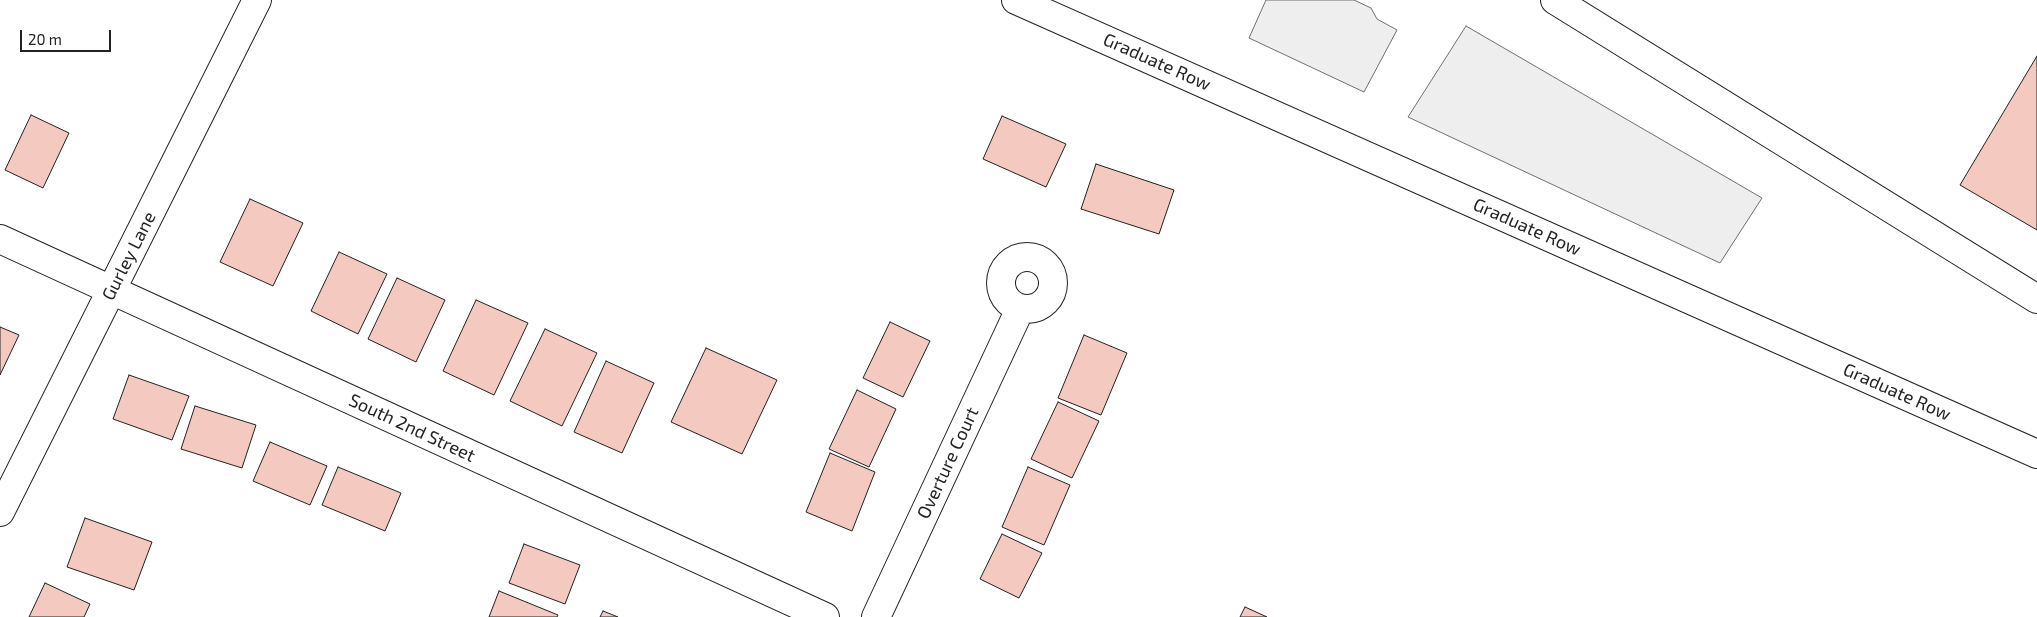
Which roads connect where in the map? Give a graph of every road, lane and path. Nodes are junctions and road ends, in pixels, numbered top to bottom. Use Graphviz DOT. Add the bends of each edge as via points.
graph roads {
  1 [pos="257,0"];
  2 [pos="1016,0"];
  3 [pos="1555,0"];
  4 [pos="0,239"];
  5 [pos="113,290"];
  6 [pos="2037,299"];
  7 [pos="1020,309"];
  8 [pos="2037,454"];
  9 [pos="0,512"];
  10 [pos="825,617"];
  11 [pos="876,617"];
  1 -- 5 [label="street, Gurley Lane"];
  2 -- 8 [label="street, Graduate Row"];
  3 -- 6 [label="street"];
  4 -- 5 [label="street, South 2nd Street"];
  5 -- 9 [label="street, Gurley Lane"];
  5 -- 10 [label="street, South 2nd Street"];
  7 -- 11 [label="street, Overture Court"];
}
